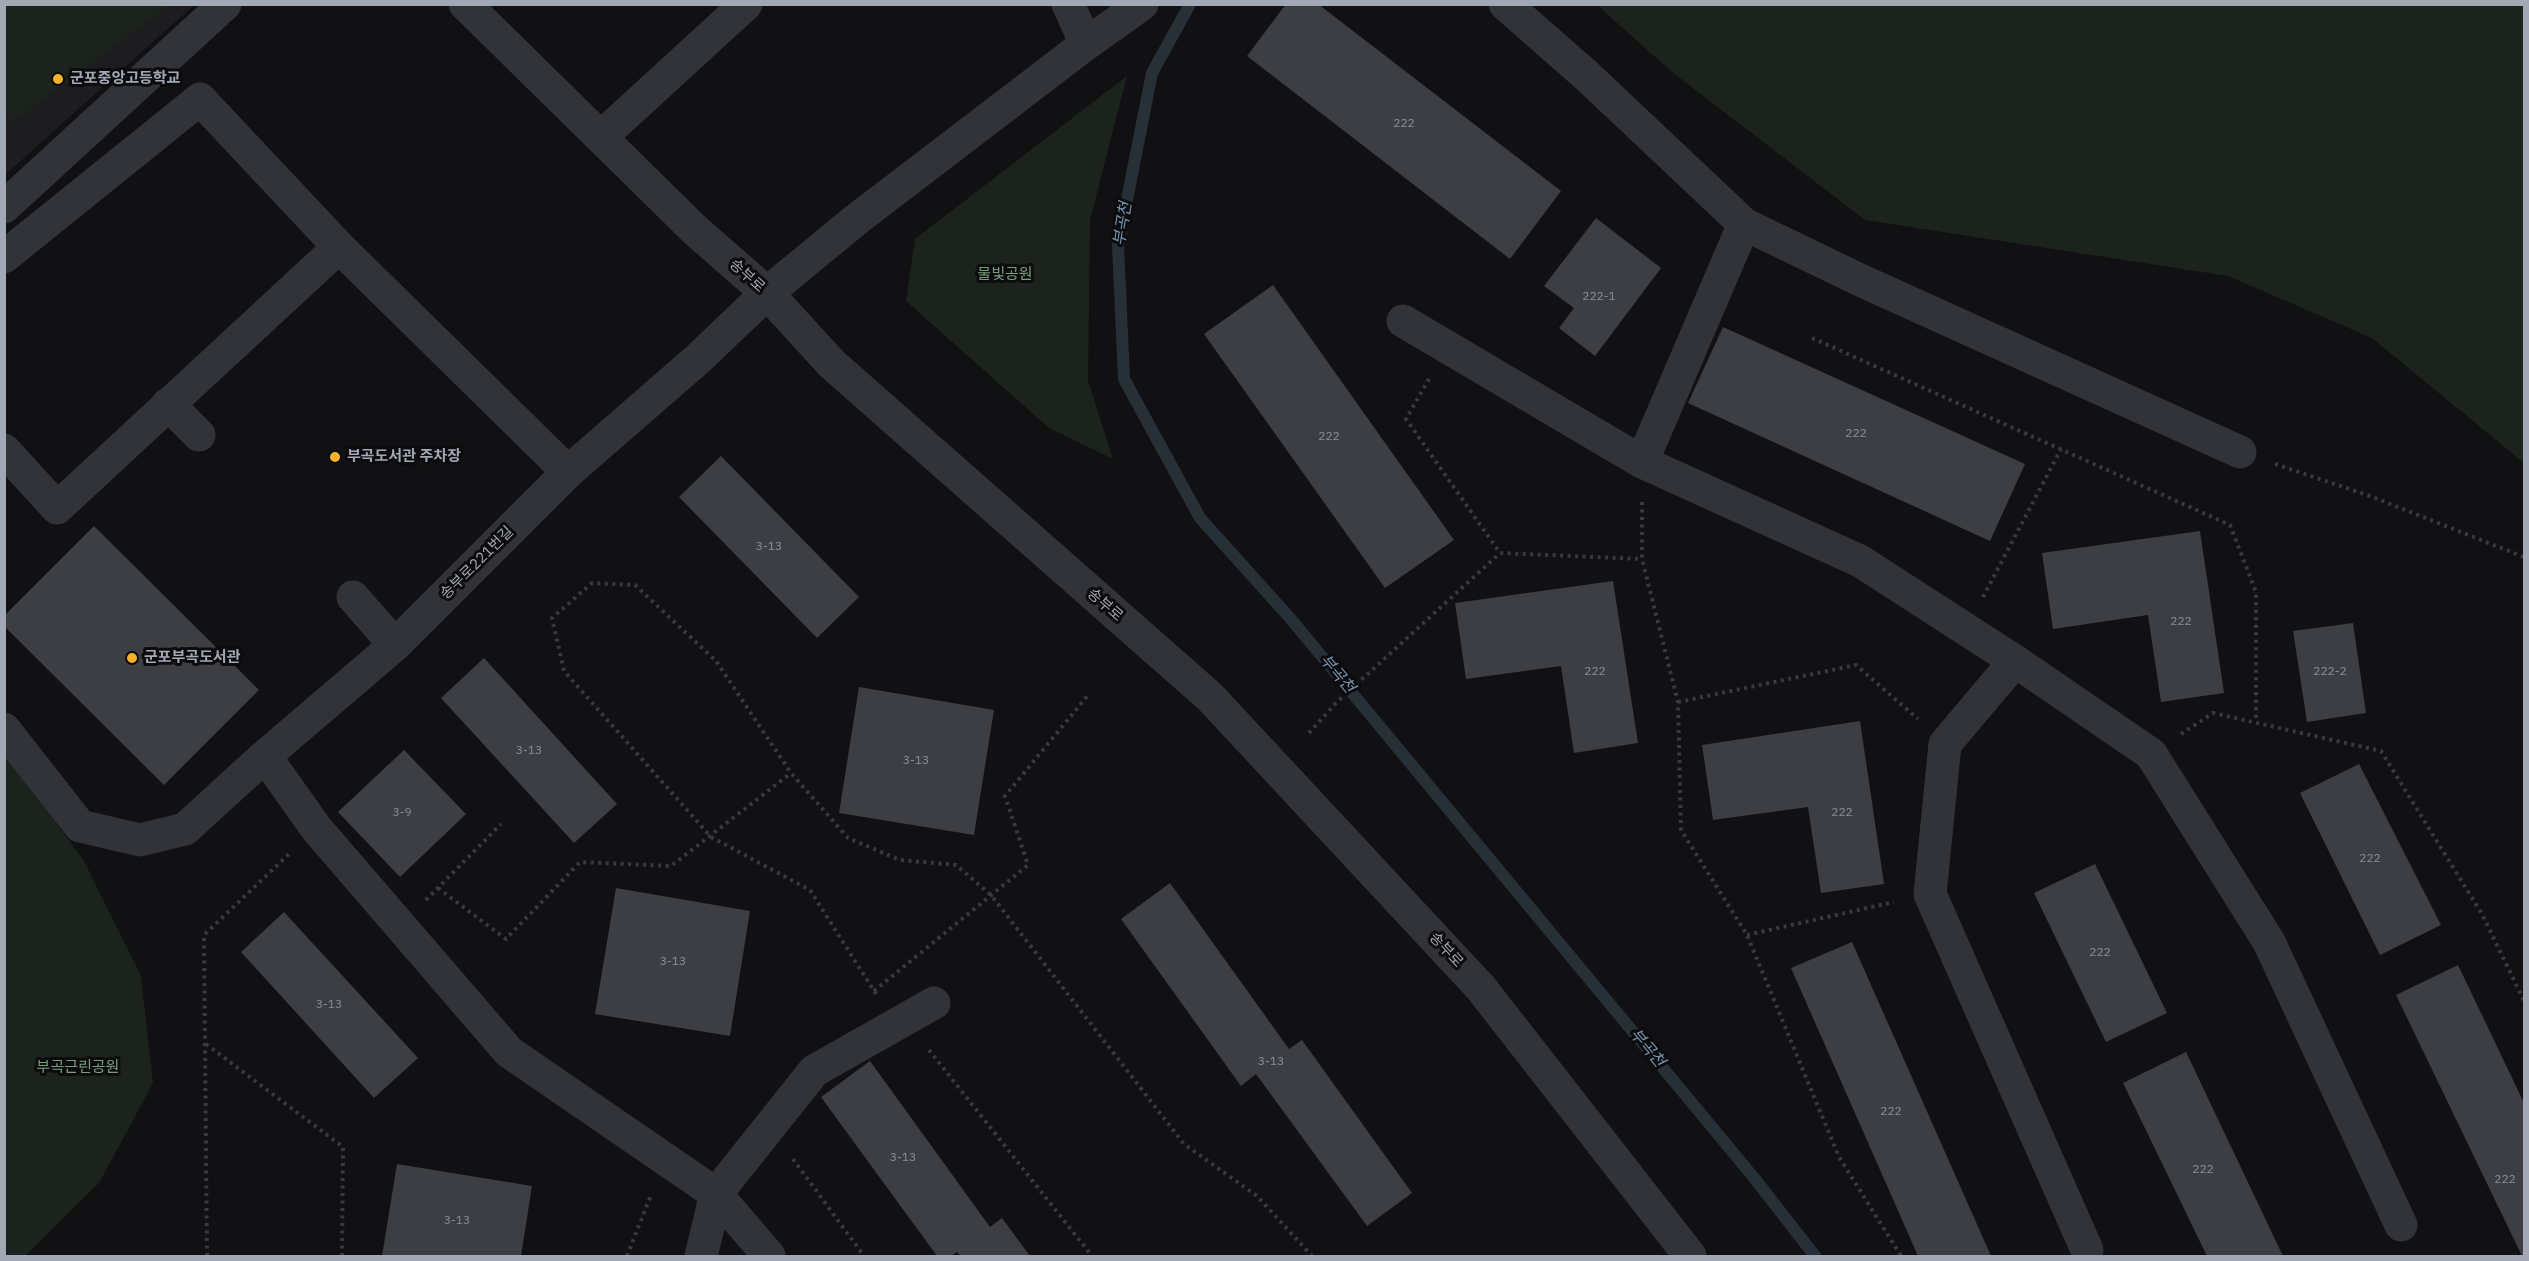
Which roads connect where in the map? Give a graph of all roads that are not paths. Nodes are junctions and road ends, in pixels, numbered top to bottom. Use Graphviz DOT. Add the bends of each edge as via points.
graph roads {
  1 [pos="225,4"];
  2 [pos="465,4"];
  3 [pos="746,4"];
  4 [pos="1068,4"];
  5 [pos="1505,4"];
  6 [pos="1134,10"];
  7 [pos="1086,44"];
  8 [pos="601,138"];
  9 [pos="4,207"];
  10 [pos="1744,224"];
  11 [pos="339,247"];
  12 [pos="4,256"];
  13 [pos="767,293"];
  14 [pos="1403,321"];
  15 [pos="168,404"];
  16 [pos="199,435"];
  17 [pos="4,450"];
  18 [pos="2240,452"];
  19 [pos="1642,462"];
  20 [pos="568,472"];
  21 [pos="353,597"];
  22 [pos="395,645"];
  23 [pos="2015,661"];
  24 [pos="4,729"];
  25 [pos="265,756"];
  26 [pos="911,1016"];
  27 [pos="716,1194"];
  28 [pos="2401,1225"];
  29 [pos="2087,1250"];
  30 [pos="701,1257"];
  31 [pos="769,1257"];
  32 [pos="1690,1257"];
  1 -- 9 [label="street"];
  2 -- 8 [label="street, 송부로"];
  3 -- 8 [label="street"];
  4 -- 7 [label="street"];
  5 -- 10 [label="street"];
  6 -- 7 [label="street, 송부로221번길"];
  7 -- 13 [label="street, 송부로221번길"];
  8 -- 13 [label="street, 송부로" via="695,230"];
  10 -- 18 [label="street"];
  10 -- 19 [label="street"];
  11 -- 12 [label="street" via="200,99"];
  11 -- 15 [label="street"];
  11 -- 20 [label="street"];
  13 -- 20 [label="street, 송부로221번길"];
  13 -- 32 [label="street, 송부로" via="832,364 1210,697 1481,988"];
  14 -- 19 [label="street"];
  15 -- 16 [label="street"];
  15 -- 17 [label="street" via="57,508"];
  19 -- 23 [label="street" via="1860,561"];
  20 -- 22 [label="street, 송부로221번길"];
  21 -- 22 [label="street"];
  22 -- 25 [label="street, 송부로221번길"];
  23 -- 28 [label="street" via="2151,754 2269,942"];
  23 -- 29 [label="street" via="1946,744 1930,894"];
  24 -- 25 [label="street, 송부로221번길" via="80,826 140,840 185,829"];
  25 -- 27 [label="street" via="316,828 509,1052"];
  26 -- 27 [label="street" via="814,1071"];
  27 -- 30 [label="street"];
  27 -- 31 [label="street"];
}
